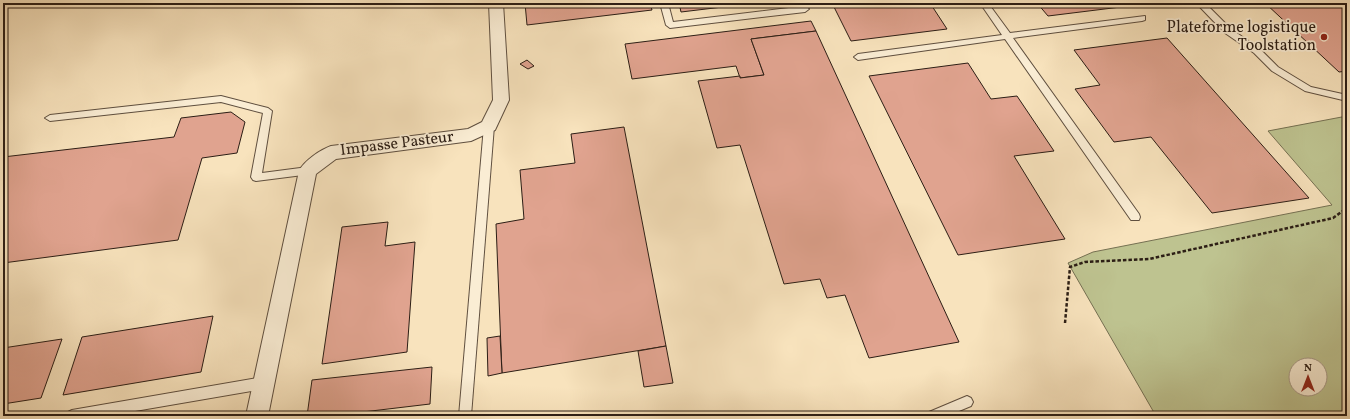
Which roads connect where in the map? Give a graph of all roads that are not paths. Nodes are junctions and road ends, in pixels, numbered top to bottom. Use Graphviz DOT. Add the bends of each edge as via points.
graph roads {
  1 [pos="496,3"];
  2 [pos="664,3"];
  3 [pos="984,3"];
  4 [pos="1200,3"];
  5 [pos="805,9"];
  6 [pos="1142,18"];
  7 [pos="1008,36"];
  8 [pos="858,57"];
  9 [pos="1347,98"];
  10 [pos="50,118"];
  11 [pos="489,126"];
  12 [pos="308,171"];
  13 [pos="1135,217"];
  14 [pos="263,384"];
  15 [pos="967,402"];
  16 [pos="254,413"];
  17 [pos="72,416"];
  18 [pos="465,416"];
  19 [pos="934,416"];
  1 -- 11 [label="street" via="501,100"];
  2 -- 5 [label="lane" via="670,25"];
  3 -- 7 [label="lane"];
  4 -- 9 [label="lane" via="1228,31 1257,51 1275,69 1308,89"];
  6 -- 7 [label="lane"];
  7 -- 8 [label="lane"];
  7 -- 13 [label="lane"];
  10 -- 12 [label="lane" via="221,99 268,110 256,176"];
  11 -- 12 [label="street, Impasse Pasteur" via="471,135 331,153"];
  11 -- 18 [label="lane"];
  12 -- 14 [label="street"];
  14 -- 16 [label="street"];
  14 -- 17 [label="lane"];
  15 -- 19 [label="lane"];
}
